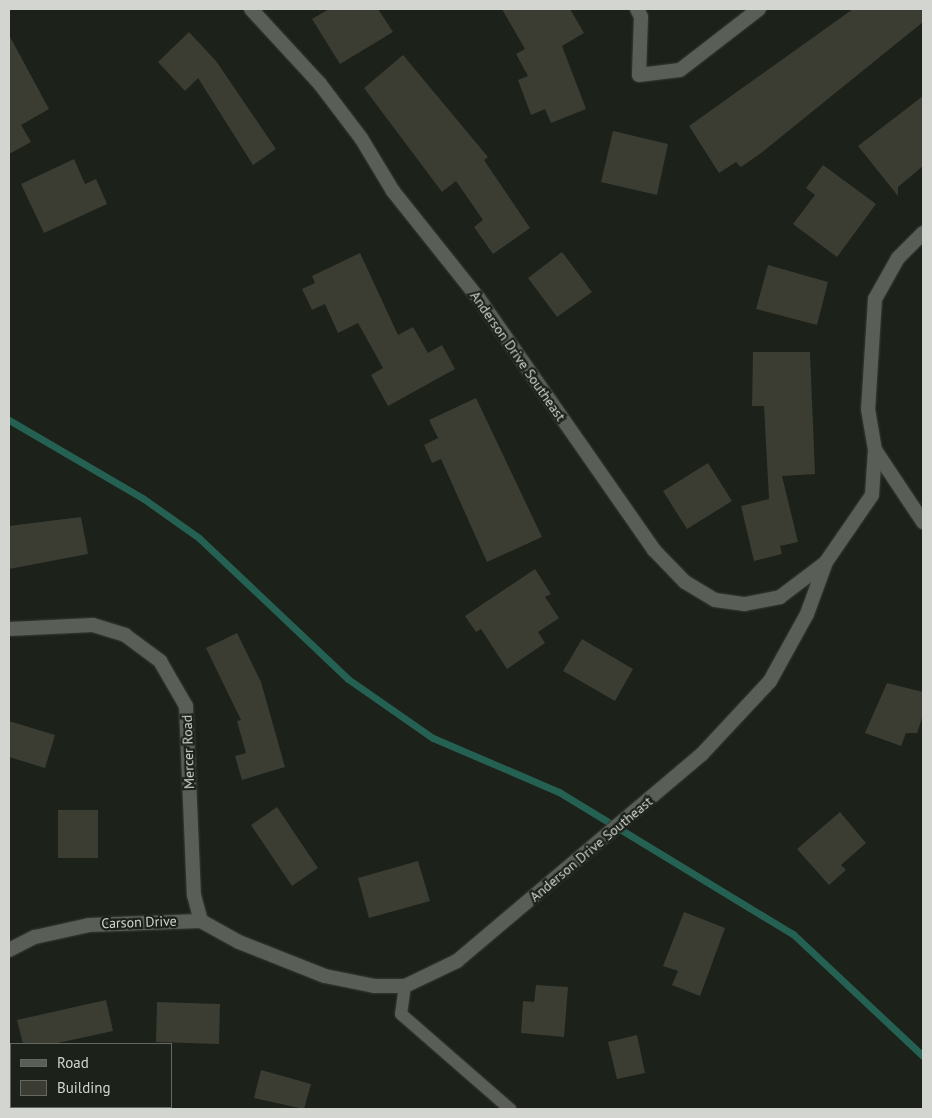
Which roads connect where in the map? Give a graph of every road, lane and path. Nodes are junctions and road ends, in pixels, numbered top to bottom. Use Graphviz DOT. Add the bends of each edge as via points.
graph roads {
  1 [pos="251,9"];
  2 [pos="637,9"];
  3 [pos="760,9"];
  4 [pos="923,233"];
  5 [pos="875,450"];
  6 [pos="923,522"];
  7 [pos="826,562"];
  8 [pos="9,629"];
  9 [pos="201,921"];
  10 [pos="9,950"];
  11 [pos="265,953"];
  12 [pos="405,986"];
  13 [pos="510,1109"];
  1 -- 7 [label="street, Anderson Drive Southeast" via="320,84 361,138 393,191 478,299 654,550 685,582 715,600 745,604 780,597"];
  2 -- 3 [label="street" via="642,17 639,75 680,70"];
  4 -- 5 [label="street" via="898,258 876,300 868,409"];
  5 -- 6 [label="street"];
  5 -- 7 [label="street, Anderson Drive Southeast" via="872,495"];
  7 -- 12 [label="street, Anderson Drive Southeast" via="807,614 770,681 702,754 457,961"];
  8 -- 9 [label="street, Mercer Road" via="93,625 125,634 160,660 186,706 194,895"];
  9 -- 10 [label="street, Carson Drive" via="89,925 35,937"];
  9 -- 11 [label="street, Carson Drive"];
  11 -- 12 [label="street, Anderson Drive Southeast" via="326,976 374,986"];
  12 -- 13 [label="lane" via="401,1014"];
}
